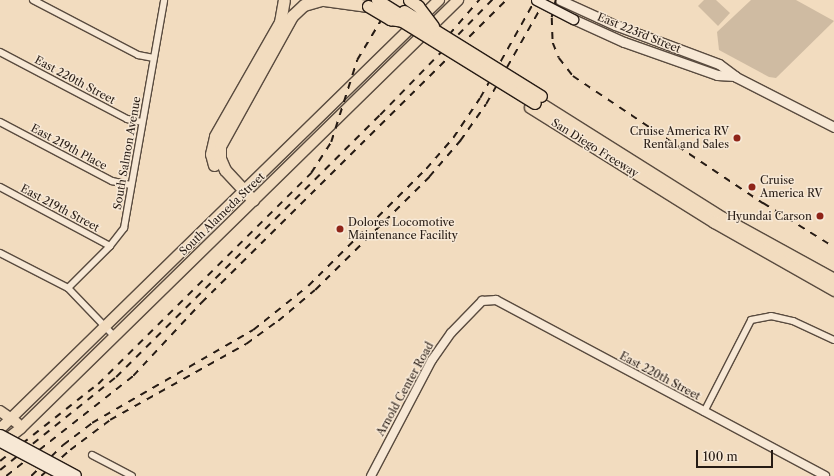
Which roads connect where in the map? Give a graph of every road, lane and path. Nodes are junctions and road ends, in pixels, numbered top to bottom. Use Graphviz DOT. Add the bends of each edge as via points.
graph roads {
  1 [pos="33,0"];
  2 [pos="164,0"];
  3 [pos="284,0"];
  4 [pos="326,0"];
  5 [pos="387,0"];
  6 [pos="409,0"];
  7 [pos="440,0"];
  8 [pos="458,0"];
  9 [pos="536,0"];
  10 [pos="560,0"];
  11 [pos="368,2"];
  12 [pos="438,33"];
  13 [pos="0,52"];
  14 [pos="154,58"];
  15 [pos="736,76"];
  16 [pos="536,102"];
  17 [pos="0,122"];
  18 [pos="142,122"];
  19 [pos="834,127"];
  20 [pos="131,185"];
  21 [pos="0,187"];
  22 [pos="241,192"];
  23 [pos="251,202"];
  24 [pos="110,246"];
  25 [pos="0,253"];
  26 [pos="834,273"];
  27 [pos="834,279"];
  28 [pos="834,284"];
  29 [pos="68,288"];
  30 [pos="834,290"];
  31 [pos="482,301"];
  32 [pos="105,327"];
  33 [pos="114,336"];
  34 [pos="834,340"];
  35 [pos="0,411"];
  36 [pos="704,412"];
  37 [pos="13,419"];
  38 [pos="21,428"];
  39 [pos="0,429"];
  40 [pos="0,434"];
  41 [pos="0,443"];
  42 [pos="92,455"];
  43 [pos="77,475"];
  44 [pos="64,476"];
  45 [pos="132,476"];
  46 [pos="371,476"];
  47 [pos="825,476"];
  1 -- 14 [label="street" via="138,55"];
  2 -- 14 [label="street, South Salmon Avenue"];
  3 -- 22 [label="highway" via="280,22 213,143 211,154 216,169"];
  4 -- 11 [label="highway"];
  4 -- 22 [label="highway" via="304,5 292,16 220,146 220,158 225,170"];
  5 -- 12 [label="highway, San Diego Freeway, bridge"];
  6 -- 12 [label="highway, bridge" via="418,6"];
  7 -- 22 [label="main road, South Alameda Street"];
  8 -- 23 [label="main road, South Alameda Street"];
  9 -- 15 [label="main road, East 223rd Street, bridge" via="624,42 717,75"];
  10 -- 15 [label="main road, East 223rd Street" via="719,64"];
  11 -- 16 [label="highway, bridge"];
  11 -- 16 [label="highway, bridge" via="390,20 402,21"];
  12 -- 16 [label="highway, San Diego Freeway, bridge"];
  13 -- 18 [label="street, East 220th Street" via="127,119"];
  14 -- 18 [label="street, South Salmon Avenue"];
  15 -- 19 [label="main road, East 223rd Street"];
  16 -- 26 [label="highway, San Diego Freeway"];
  16 -- 27 [label="highway" via="723,218"];
  16 -- 28 [label="highway" via="728,224"];
  16 -- 30 [label="highway, San Diego Freeway" via="720,226"];
  17 -- 20 [label="street, East 219th Place" via="112,181"];
  18 -- 20 [label="street, South Salmon Avenue"];
  20 -- 24 [label="street, South Salmon Avenue" via="124,228"];
  21 -- 24 [label="street, East 219th Street"];
  22 -- 23 [label="highway"];
  22 -- 32 [label="main road, South Alameda Street"];
  23 -- 33 [label="main road, South Alameda Street"];
  24 -- 29 [label="street, South Salmon Avenue"];
  25 -- 29 [label="street"];
  29 -- 32 [label="street"];
  31 -- 36 [label="street, East 220th Street" via="496,300"];
  31 -- 46 [label="street, Arnold Center Road" via="451,333 432,360"];
  32 -- 33 [label="street"];
  32 -- 37 [label="main road, South Alameda Street"];
  33 -- 38 [label="main road, South Alameda Street"];
  34 -- 36 [label="street" via="793,321 771,316 751,320"];
  35 -- 37 [label="main road"];
  36 -- 47 [label="street, East 220th Street"];
  37 -- 38 [label="main road"];
  37 -- 39 [label="main road, South Alameda Street"];
  38 -- 41 [label="main road, South Alameda Street"];
  40 -- 43 [label="main road, bridge"];
  41 -- 44 [label="main road, bridge"];
  42 -- 45 [label="street"];
}
